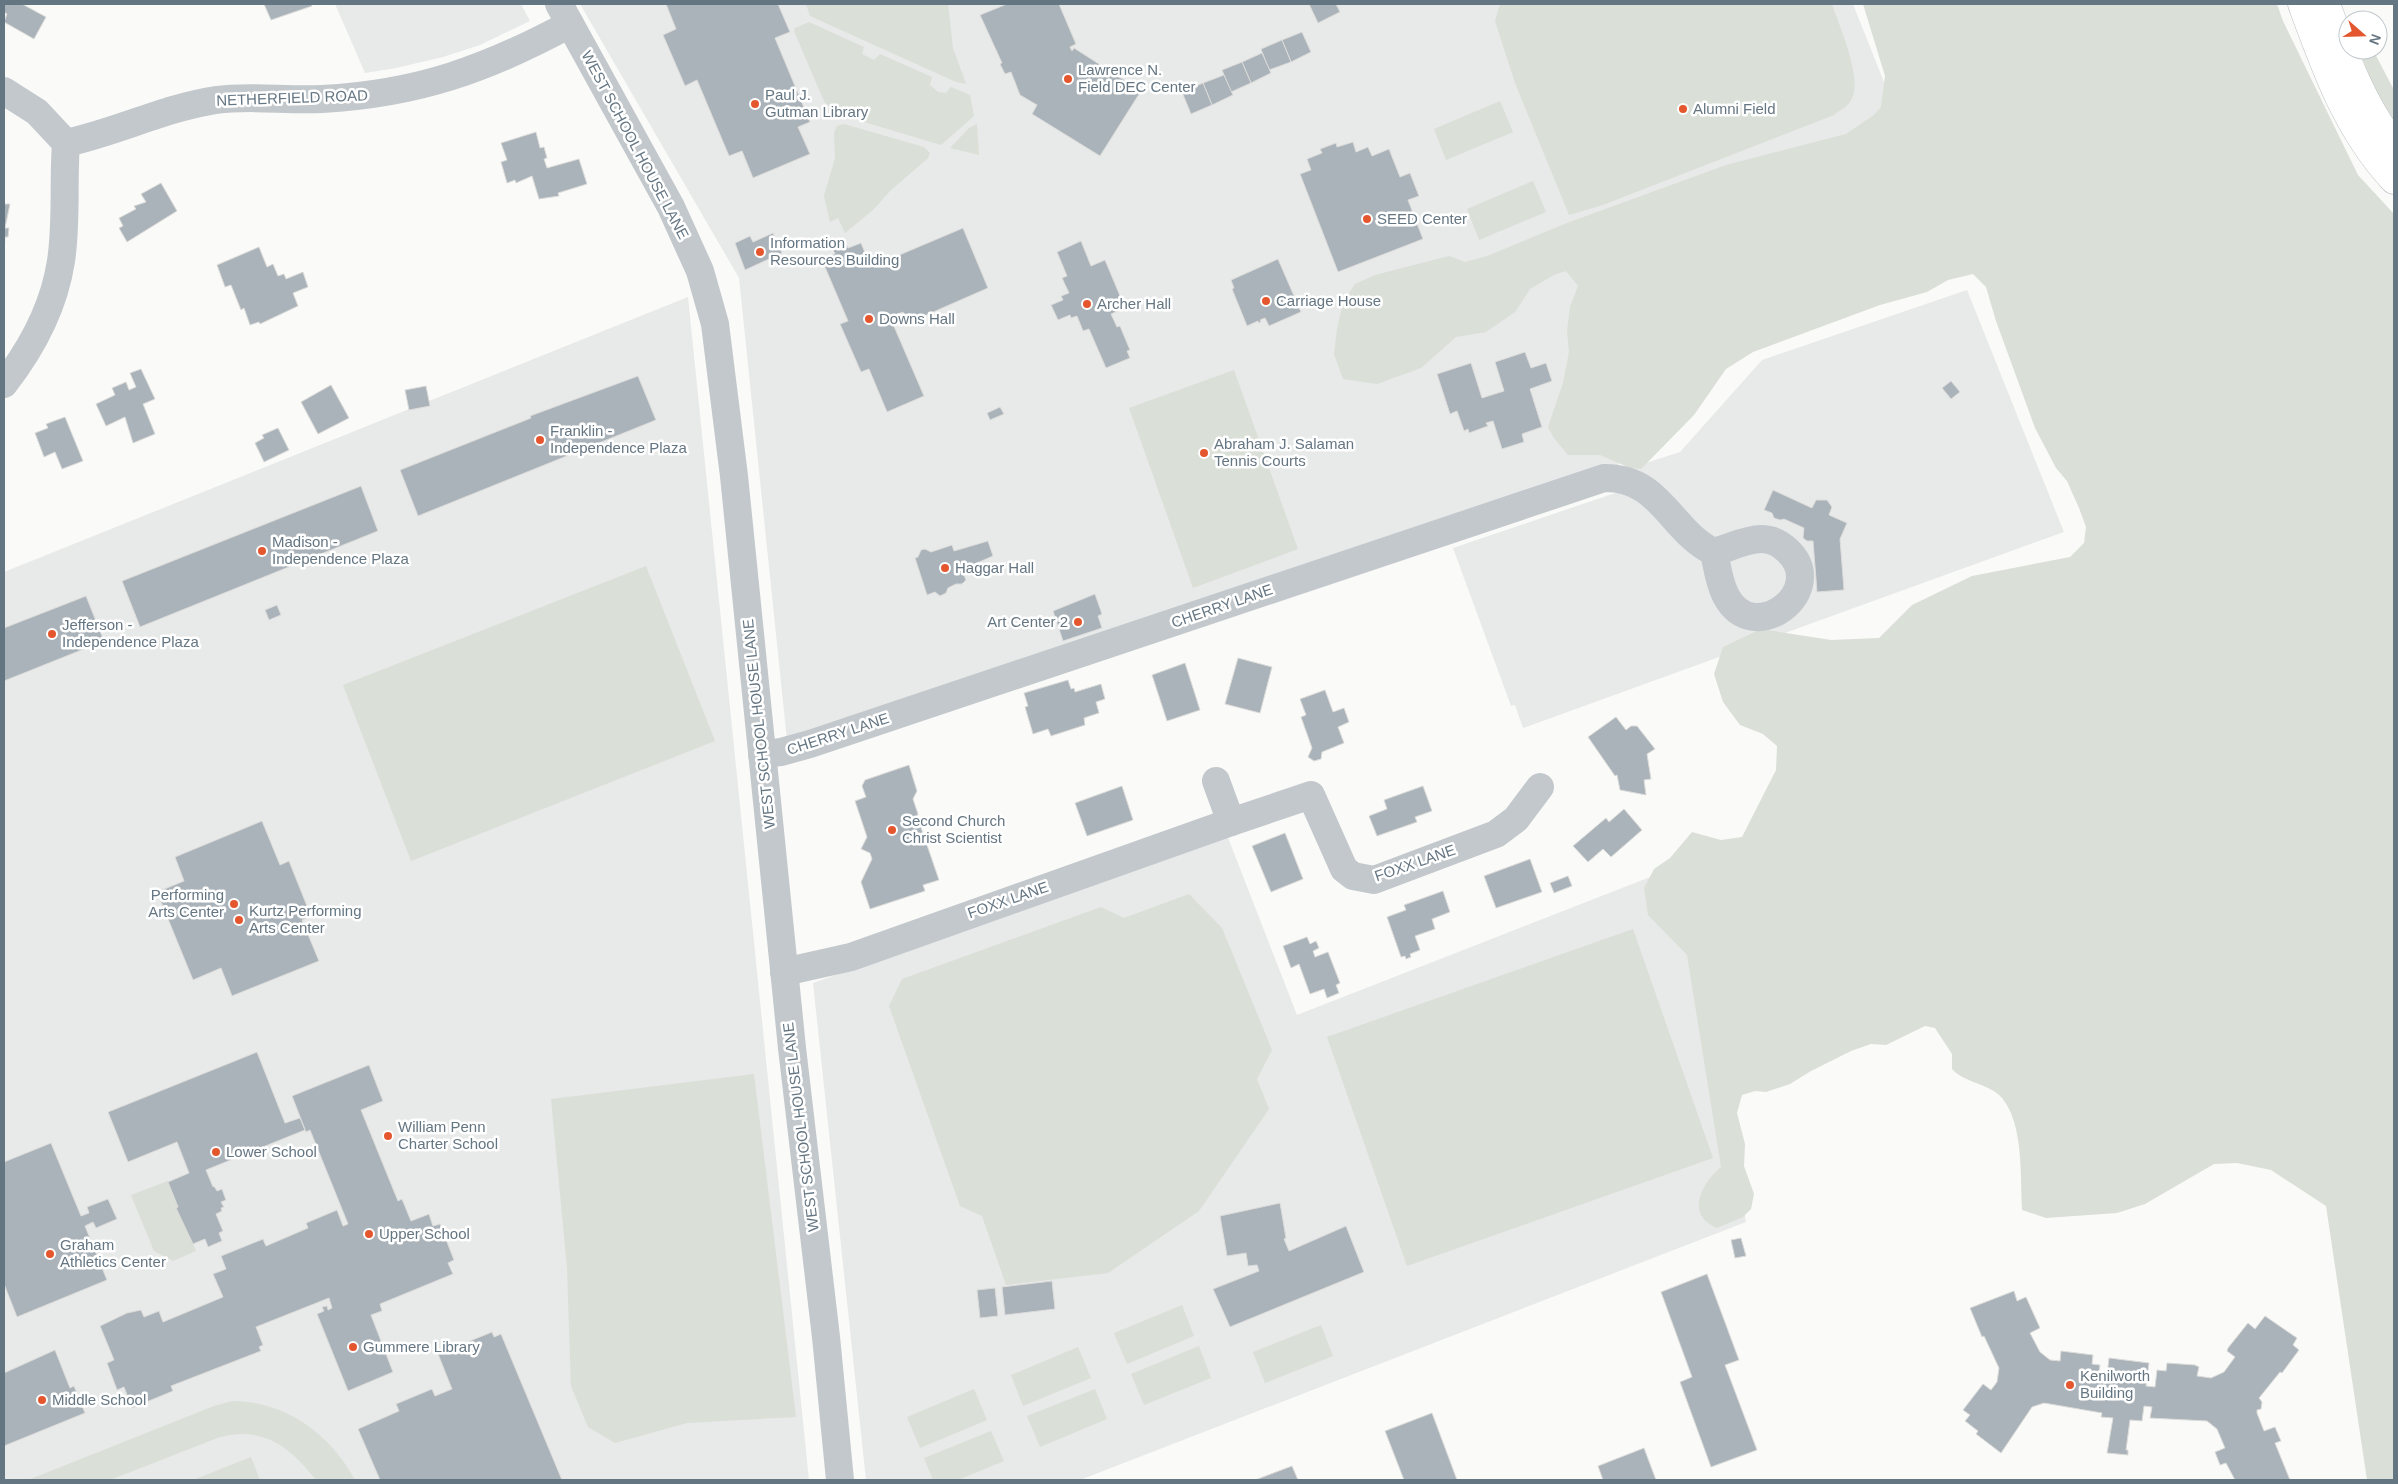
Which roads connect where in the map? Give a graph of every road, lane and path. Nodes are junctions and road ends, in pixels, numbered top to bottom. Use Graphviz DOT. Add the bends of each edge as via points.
graph roads {
  1 [pos="2302,4"];
  2 [pos="2326,4"];
  3 [pos="564,14"];
  4 [pos="4,91"];
  5 [pos="66,143"];
  6 [pos="2394,145"];
  7 [pos="2394,180"];
  8 [pos="4,384"];
  9 [pos="1714,552"];
  10 [pos="762,754"];
  11 [pos="1216,781"];
  12 [pos="1540,786"];
  13 [pos="1231,822"];
  14 [pos="784,972"];
  15 [pos="840,1480"];
  1 -- 7 [label="main road" via="2352,124"];
  2 -- 6 [label="main road" via="2371,113"];
  3 -- 5 [label="street, NETHERFIELD ROAD" via="494,62 433,83 361,97 215,100"];
  3 -- 10 [label="street, WEST SCHOOL HOUSE LANE" via="671,207 691,248 711,307 726,401"];
  4 -- 5 [label="street" via="37,112"];
  5 -- 8 [label="street" via="64,235 55,288 34,339"];
  9 -- 10 [label="street, CHERRY LANE" via="1698,544 1657,498 1636,483 1614,478 1593,480 810,744"];
  10 -- 14 [label="street, WEST SCHOOL HOUSE LANE"];
  11 -- 13 [label="street"];
  12 -- 13 [label="street, FOXX LANE" via="1516,820 1496,834 1374,880 1353,876 1344,869 1311,795"];
  13 -- 14 [label="street, FOXX LANE" via="851,957"];
  14 -- 15 [label="street, WEST SCHOOL HOUSE LANE"];
}
